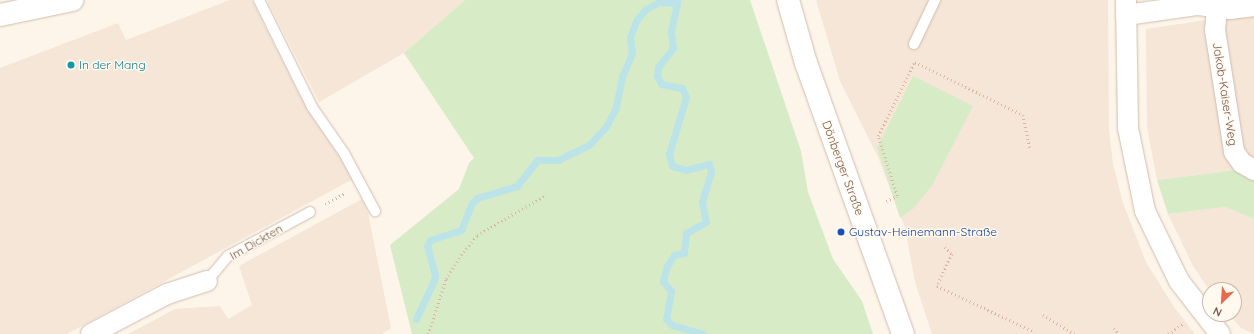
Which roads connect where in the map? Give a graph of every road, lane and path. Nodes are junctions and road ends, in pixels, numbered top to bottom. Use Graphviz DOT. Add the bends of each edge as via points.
graph roads {
  1 [pos="72,0"];
  2 [pos="259,0"];
  3 [pos="788,0"];
  4 [pos="935,0"];
  5 [pos="1254,6"];
  6 [pos="1126,8"];
  7 [pos="1217,8"];
  8 [pos="0,15"];
  9 [pos="914,44"];
  10 [pos="914,62"];
  11 [pos="1030,148"];
  12 [pos="1254,170"];
  13 [pos="362,185"];
  14 [pos="546,195"];
  15 [pos="886,201"];
  16 [pos="375,211"];
  17 [pos="310,212"];
  18 [pos="945,247"];
  19 [pos="207,282"];
  20 [pos="1043,315"];
  21 [pos="1188,320"];
  22 [pos="1114,328"];
  23 [pos="1035,332"];
  24 [pos="91,334"];
  25 [pos="428,334"];
  26 [pos="902,334"];
  27 [pos="1075,334"];
  28 [pos="1119,334"];
  29 [pos="1168,334"];
  30 [pos="1220,334"];
  1 -- 8 [label="street"];
  2 -- 13 [label="lane" via="312,107"];
  3 -- 26 [label="street, Dönberger Straße" via="806,63"];
  4 -- 9 [label="lane"];
  5 -- 7 [label="street"];
  6 -- 7 [label="street" via="1198,5"];
  6 -- 30 [label="street" via="1128,128 1145,211 1178,281"];
  7 -- 12 [label="street, Jakob-Kaiser-Weg" via="1215,30 1234,152 1242,164"];
  9 -- 10 [label="path" via="920,50"];
  10 -- 11 [label="path" via="1023,115"];
  10 -- 15 [label="path" via="878,136 897,196"];
  13 -- 16 [label="lane"];
  13 -- 17 [label="path"];
  14 -- 25 [label="path" via="478,235 460,255 446,279"];
  17 -- 19 [label="lane, Im Dickten" via="228,256"];
  18 -- 23 [label="path" via="952,254 937,286"];
  19 -- 24 [label="street, Im Dickten" via="167,294"];
  20 -- 27 [label="path"];
  21 -- 29 [label="path"];
  22 -- 28 [label="path"];
}
